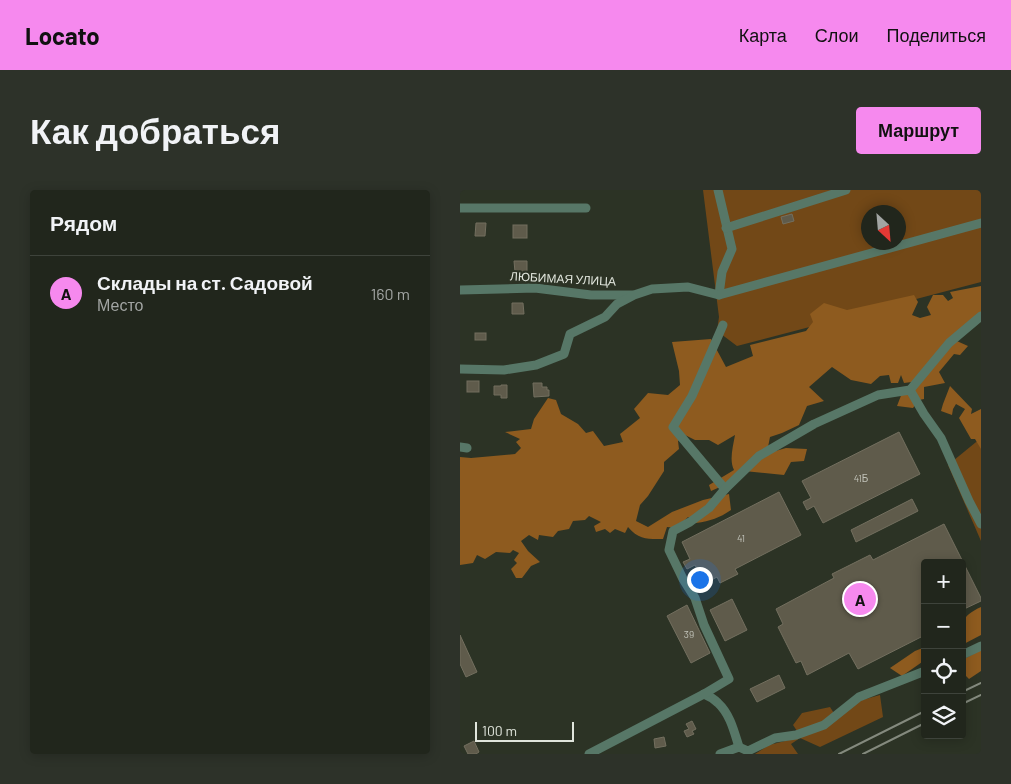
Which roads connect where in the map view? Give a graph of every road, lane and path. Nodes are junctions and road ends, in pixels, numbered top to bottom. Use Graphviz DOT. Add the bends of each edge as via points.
graph roads {
  1 [pos="718,190"];
  2 [pos="846,190"];
  3 [pos="460,208"];
  4 [pos="586,208"];
  5 [pos="981,223"];
  6 [pos="726,228"];
  7 [pos="460,290"];
  8 [pos="634,294"];
  9 [pos="719,295"];
  10 [pos="981,316"];
  11 [pos="723,325"];
  12 [pos="460,370"];
  13 [pos="910,390"];
  14 [pos="725,489"];
  15 [pos="981,524"];
  16 [pos="981,646"];
  17 [pos="966,653"];
  18 [pos="921,673"];
  19 [pos="704,694"];
  20 [pos="739,746"];
  21 [pos="748,752"];
  22 [pos="589,754"];
  23 [pos="720,754"];
  1 -- 6 [label="street"];
  2 -- 6 [label="street"];
  3 -- 4 [label="street"];
  5 -- 9 [label="street"];
  6 -- 9 [label="street" via="732,248 722,272"];
  7 -- 8 [label="street, ЛЮБИМАЯ УЛИЦА" via="535,288 591,296"];
  8 -- 9 [label="street" via="652,289 688,287"];
  8 -- 12 [label="street" via="617,304 605,317 570,334 564,354 536,366"];
  10 -- 13 [label="street" via="949,343"];
  11 -- 14 [label="street" via="692,396 673,427"];
  13 -- 14 [label="street" via="878,395 814,424 759,456"];
  13 -- 15 [label="street" via="941,438"];
  14 -- 19 [label="street" via="709,508 673,532 669,550 696,598 704,625 729,679"];
  16 -- 17 [label="street"];
  18 -- 21 [label="street" via="859,697 824,726 775,738"];
  19 -- 20 [label="street" via="725,712"];
  19 -- 22 [label="street"];
  20 -- 21 [label="street"];
  20 -- 23 [label="street"];
}
